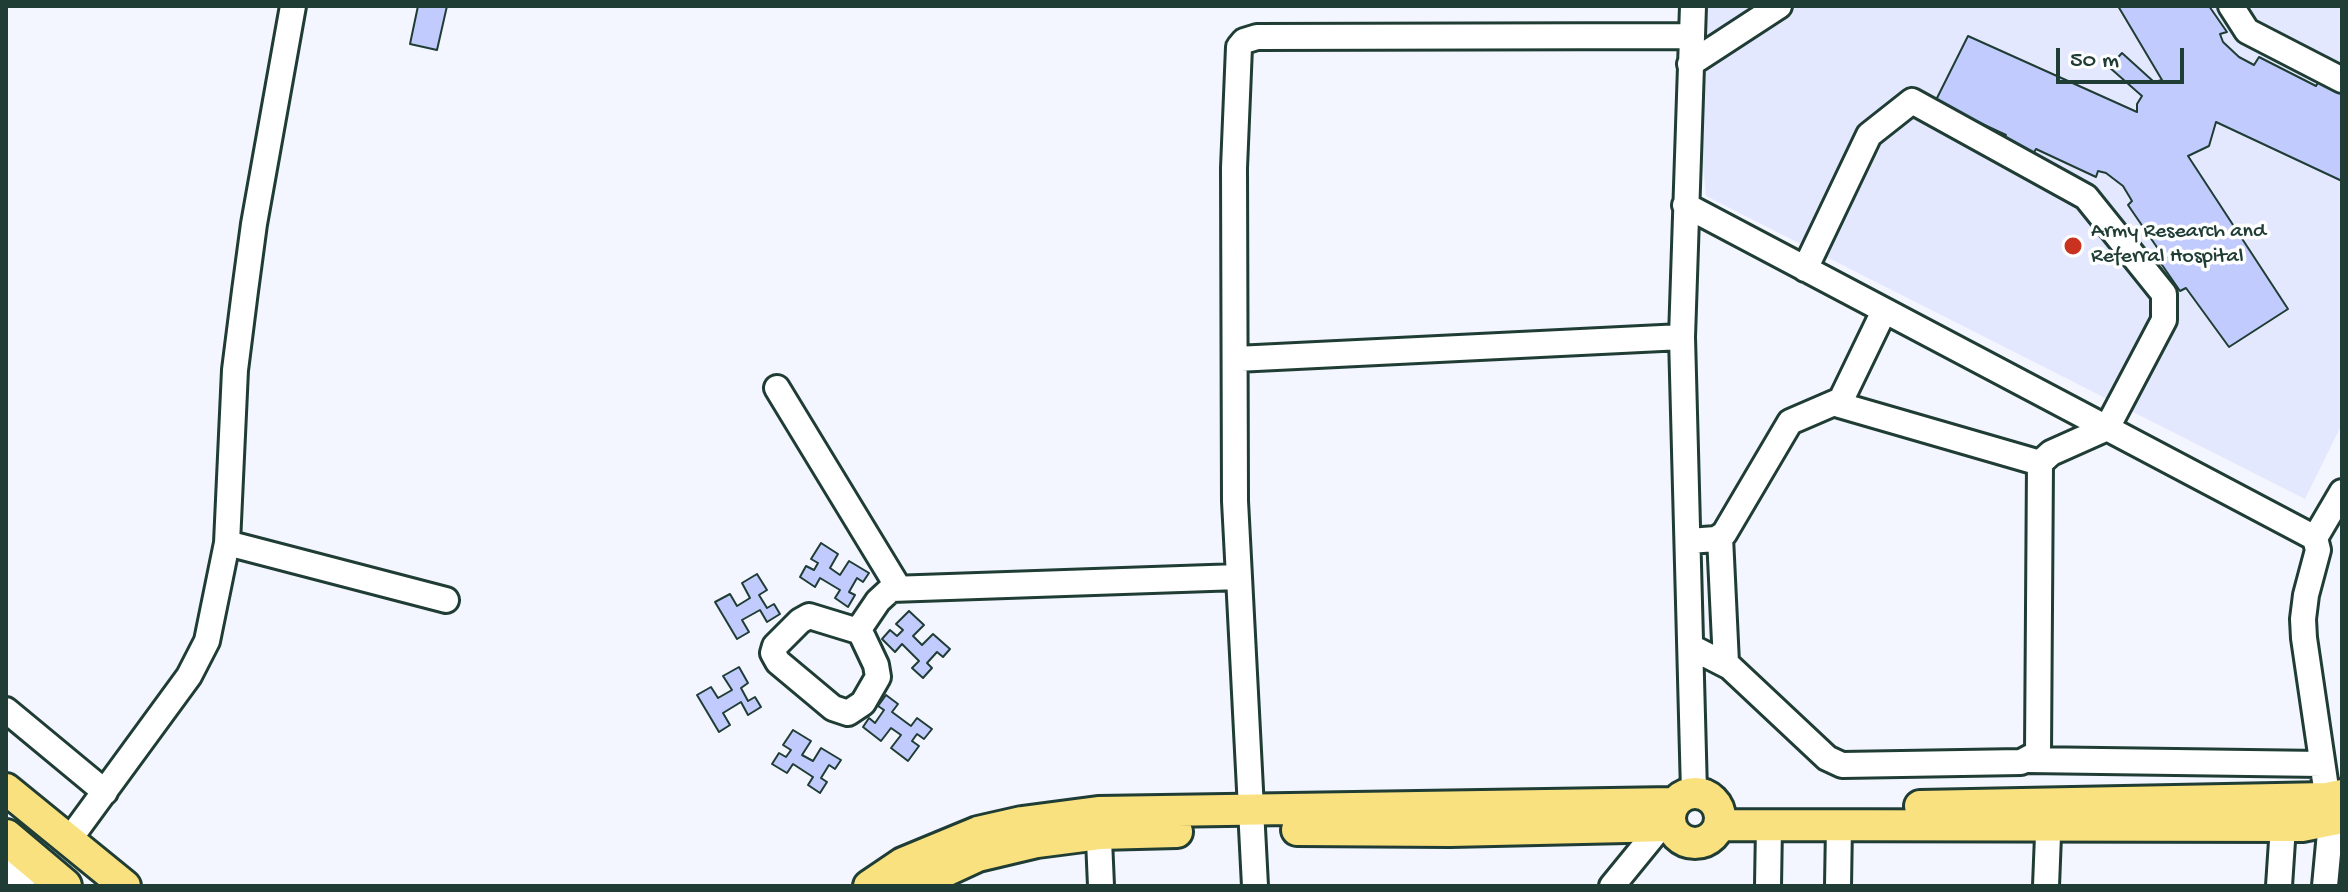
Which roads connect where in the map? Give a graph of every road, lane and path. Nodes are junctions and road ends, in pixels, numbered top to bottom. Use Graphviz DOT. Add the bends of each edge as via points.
graph roads {
  1 [pos="293,6"];
  2 [pos="1693,6"];
  3 [pos="1779,6"];
  4 [pos="2231,6"];
  5 [pos="1691,36"];
  6 [pos="1690,64"];
  7 [pos="2342,80"];
  8 [pos="1685,205"];
  9 [pos="1805,269"];
  10 [pos="1884,311"];
  11 [pos="1682,337"];
  12 [pos="1236,359"];
  13 [pos="777,388"];
  14 [pos="1836,404"];
  15 [pos="2107,428"];
  16 [pos="2040,463"];
  17 [pos="2342,492"];
  18 [pos="1720,537"];
  19 [pos="2315,538"];
  20 [pos="1689,541"];
  21 [pos="227,543"];
  22 [pos="1239,577"];
  23 [pos="898,587"];
  24 [pos="446,600"];
  25 [pos="858,631"];
  26 [pos="1691,647"];
  27 [pos="1726,663"];
  28 [pos="6,710"];
  29 [pos="2028,760"];
  30 [pos="2322,764"];
  31 [pos="6,789"];
  32 [pos="105,792"];
  33 [pos="2335,808"];
  34 [pos="1675,812"];
  35 [pos="2049,815"];
  36 [pos="1719,818"];
  37 [pos="1252,820"];
  38 [pos="1099,823"];
  39 [pos="1769,826"];
  40 [pos="1839,826"];
  41 [pos="2283,826"];
  42 [pos="6,837"];
  43 [pos="69,840"];
  44 [pos="6,858"];
  45 [pos="6,872"];
  46 [pos="2331,878"];
  47 [pos="23,886"];
  48 [pos="42,886"];
  49 [pos="64,886"];
  50 [pos="125,886"];
  51 [pos="869,886"];
  52 [pos="913,886"];
  53 [pos="1101,886"];
  54 [pos="1255,886"];
  55 [pos="1612,886"];
  56 [pos="1768,886"];
  57 [pos="1838,886"];
  58 [pos="2046,886"];
  59 [pos="2279,886"];
  1 -- 21 [label="lane" via="254,224 235,370"];
  2 -- 5 [label="lane"];
  3 -- 6 [label="lane"];
  4 -- 7 [label="lane" via="2247,31"];
  5 -- 6 [label="lane"];
  5 -- 12 [label="lane" via="1244,41 1239,47 1234,168"];
  6 -- 8 [label="lane"];
  8 -- 9 [label="lane"];
  8 -- 11 [label="lane"];
  9 -- 10 [label="lane"];
  9 -- 15 [label="lane" via="1869,135 1912,101 2086,197 2164,294 2164,320"];
  10 -- 14 [label="lane"];
  10 -- 15 [label="lane"];
  11 -- 12 [label="lane"];
  11 -- 20 [label="lane"];
  12 -- 22 [label="lane"];
  13 -- 23 [label="lane"];
  14 -- 16 [label="lane"];
  14 -- 18 [label="lane" via="1787,426"];
  15 -- 16 [label="lane"];
  15 -- 19 [label="lane"];
  16 -- 29 [label="lane" via="2040,744"];
  17 -- 19 [label="lane"];
  18 -- 20 [label="lane"];
  18 -- 27 [label="lane"];
  19 -- 30 [label="lane" via="2318,550 2303,619"];
  20 -- 26 [label="lane"];
  21 -- 24 [label="lane"];
  21 -- 32 [label="lane" via="215,612 198,661"];
  22 -- 23 [label="lane"];
  22 -- 37 [label="lane"];
  23 -- 25 [label="lane" via="885,592"];
  26 -- 27 [label="lane"];
  26 -- 34 [label="lane"];
  27 -- 29 [label="lane" via="1827,758 1842,765"];
  28 -- 32 [label="lane"];
  29 -- 30 [label="lane"];
  30 -- 33 [label="lane"];
  31 -- 43 [label="main road"];
  32 -- 43 [label="lane"];
  33 -- 35 [label="main road"];
  33 -- 41 [label="main road"];
  33 -- 46 [label="lane"];
  34 -- 36 [label="main road" via="1709,797"];
  34 -- 36 [label="main road" via="1680,838 1695,843 1710,838"];
  34 -- 37 [label="main road"];
  34 -- 55 [label="lane"];
  35 -- 36 [label="main road"];
  35 -- 40 [label="main road"];
  35 -- 41 [label="main road"];
  35 -- 58 [label="lane"];
  36 -- 39 [label="main road"];
  37 -- 38 [label="main road"];
  37 -- 54 [label="lane"];
  38 -- 51 [label="main road" via="1022,822 978,832 903,863"];
  38 -- 52 [label="main road" via="978,856"];
  38 -- 53 [label="lane"];
  39 -- 40 [label="main road"];
  39 -- 56 [label="lane"];
  40 -- 57 [label="lane"];
  41 -- 59 [label="lane"];
  42 -- 49 [label="highway"];
  43 -- 50 [label="main road"];
  44 -- 48 [label="main road"];
  45 -- 47 [label="lane"];
}
